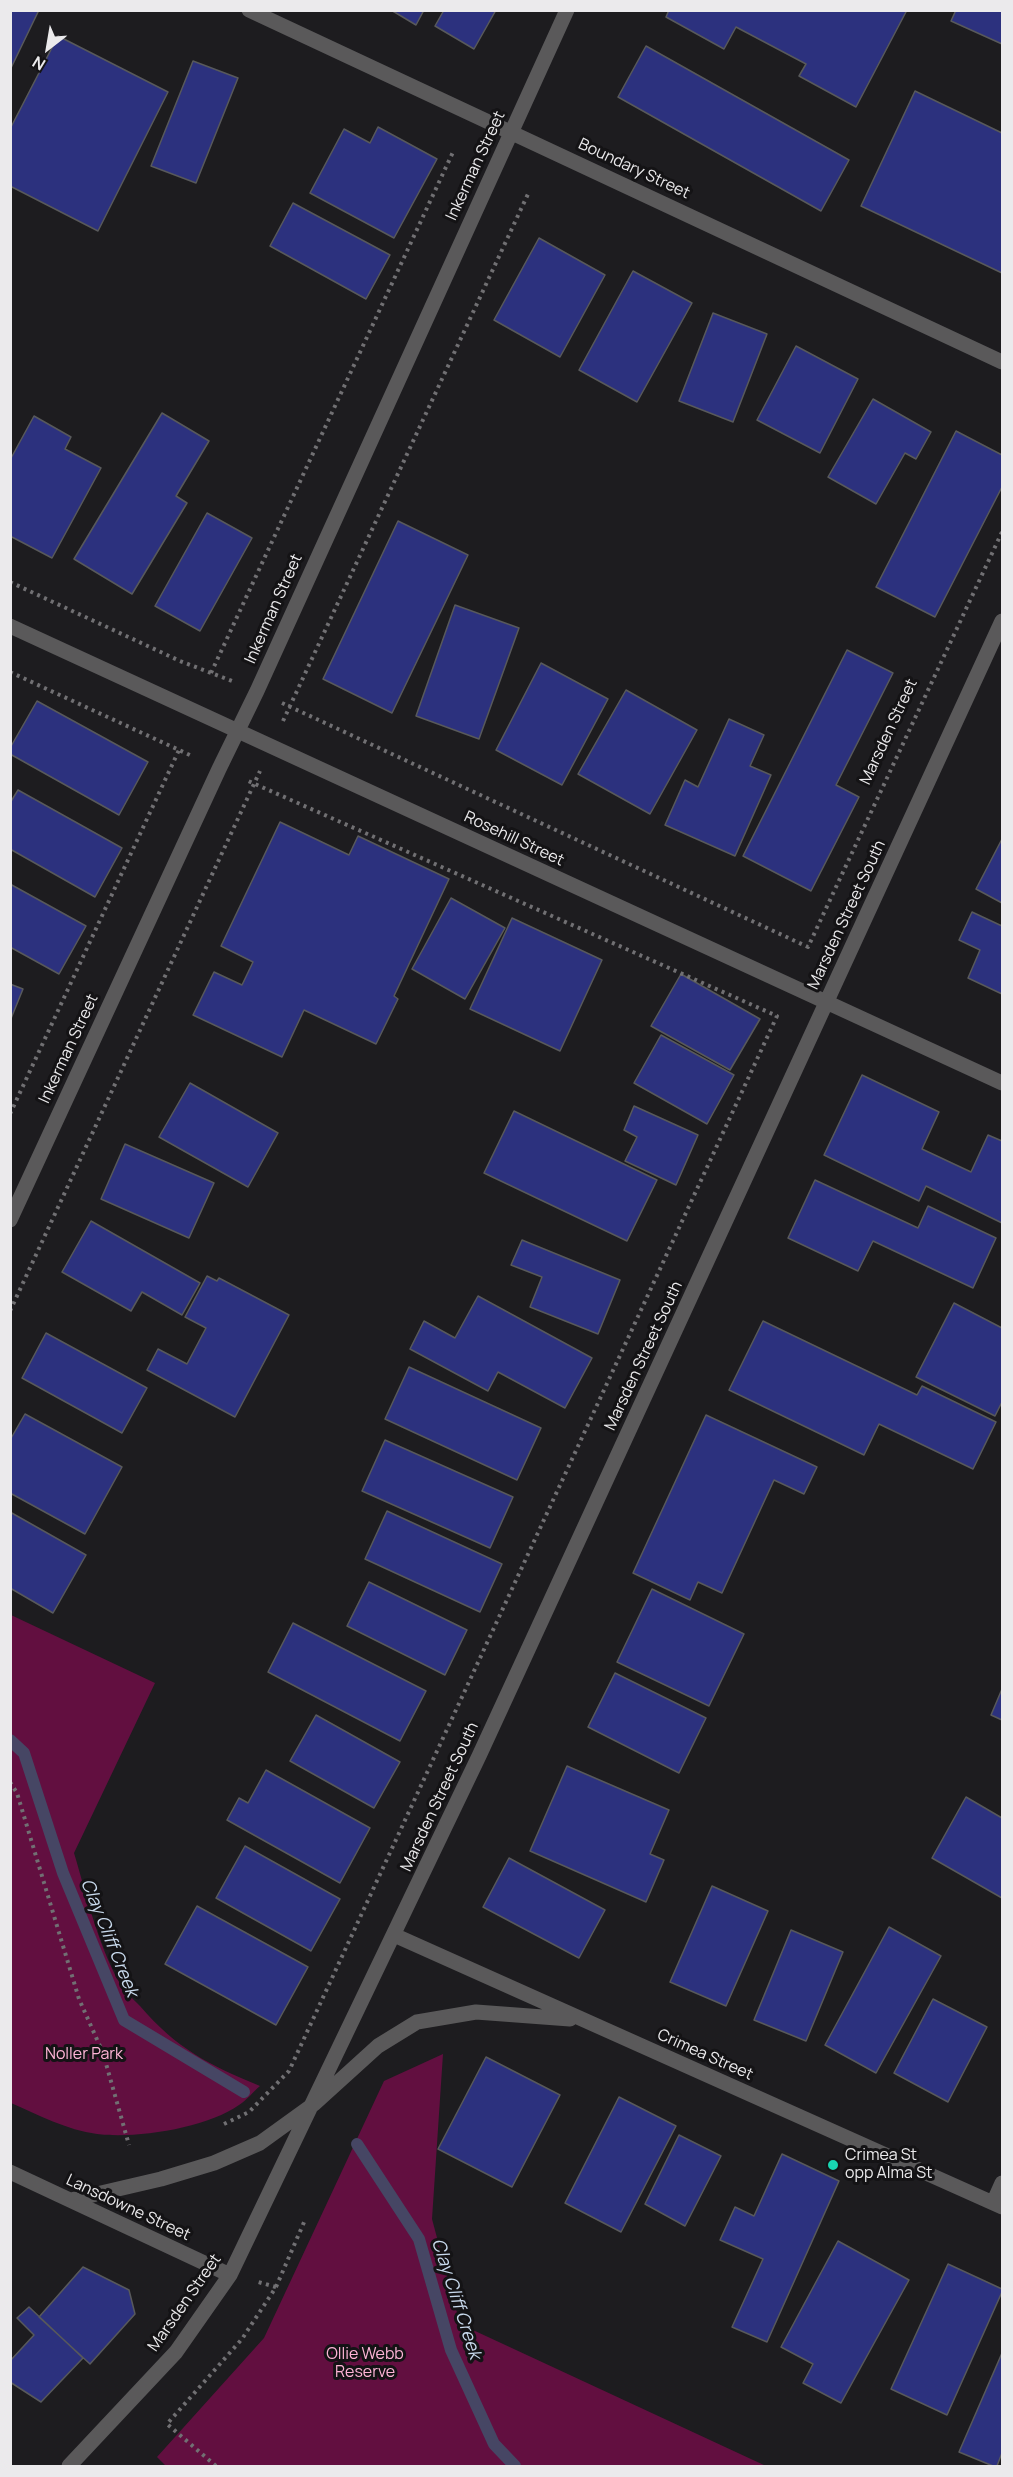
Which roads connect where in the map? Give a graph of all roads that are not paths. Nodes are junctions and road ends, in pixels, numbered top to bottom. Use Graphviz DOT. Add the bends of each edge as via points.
graph roads {
  1 [pos="249,10"];
  2 [pos="567,10"];
  3 [pos="511,132"];
  4 [pos="1002,362"];
  5 [pos="1002,621"];
  6 [pos="10,626"];
  7 [pos="237,731"];
  8 [pos="827,1002"];
  9 [pos="1002,1083"];
  10 [pos="10,1220"];
  11 [pos="394,1935"];
  12 [pos="583,2020"];
  13 [pos="314,2104"];
  14 [pos="10,2172"];
  15 [pos="1002,2183"];
  16 [pos="71,2200"];
  17 [pos="998,2205"];
  18 [pos="230,2275"];
  19 [pos="69,2466"];
  1 -- 3 [label="street, Boundary Street"];
  2 -- 3 [label="street, Inkerman Street"];
  3 -- 4 [label="street, Boundary Street"];
  3 -- 7 [label="street, Inkerman Street"];
  5 -- 8 [label="street, Marsden Street South"];
  6 -- 7 [label="street, Rosehill Street"];
  7 -- 8 [label="street, Rosehill Street"];
  7 -- 10 [label="street, Inkerman Street"];
  8 -- 9 [label="street, Rosehill Street"];
  8 -- 11 [label="street, Marsden Street South"];
  11 -- 12 [label="street, Crimea Street"];
  11 -- 13 [label="street, Marsden Street South"];
  12 -- 13 [label="street" via="476,2012 417,2022 378,2046"];
  12 -- 17 [label="street, Crimea Street"];
  13 -- 16 [label="street" via="260,2144 214,2163"];
  13 -- 18 [label="street, Marsden Street"];
  14 -- 16 [label="street, Lansdowne Street"];
  15 -- 17 [label="street"];
  16 -- 18 [label="street, Lansdowne Street"];
  18 -- 19 [label="street, Marsden Street" via="176,2352"];
}
